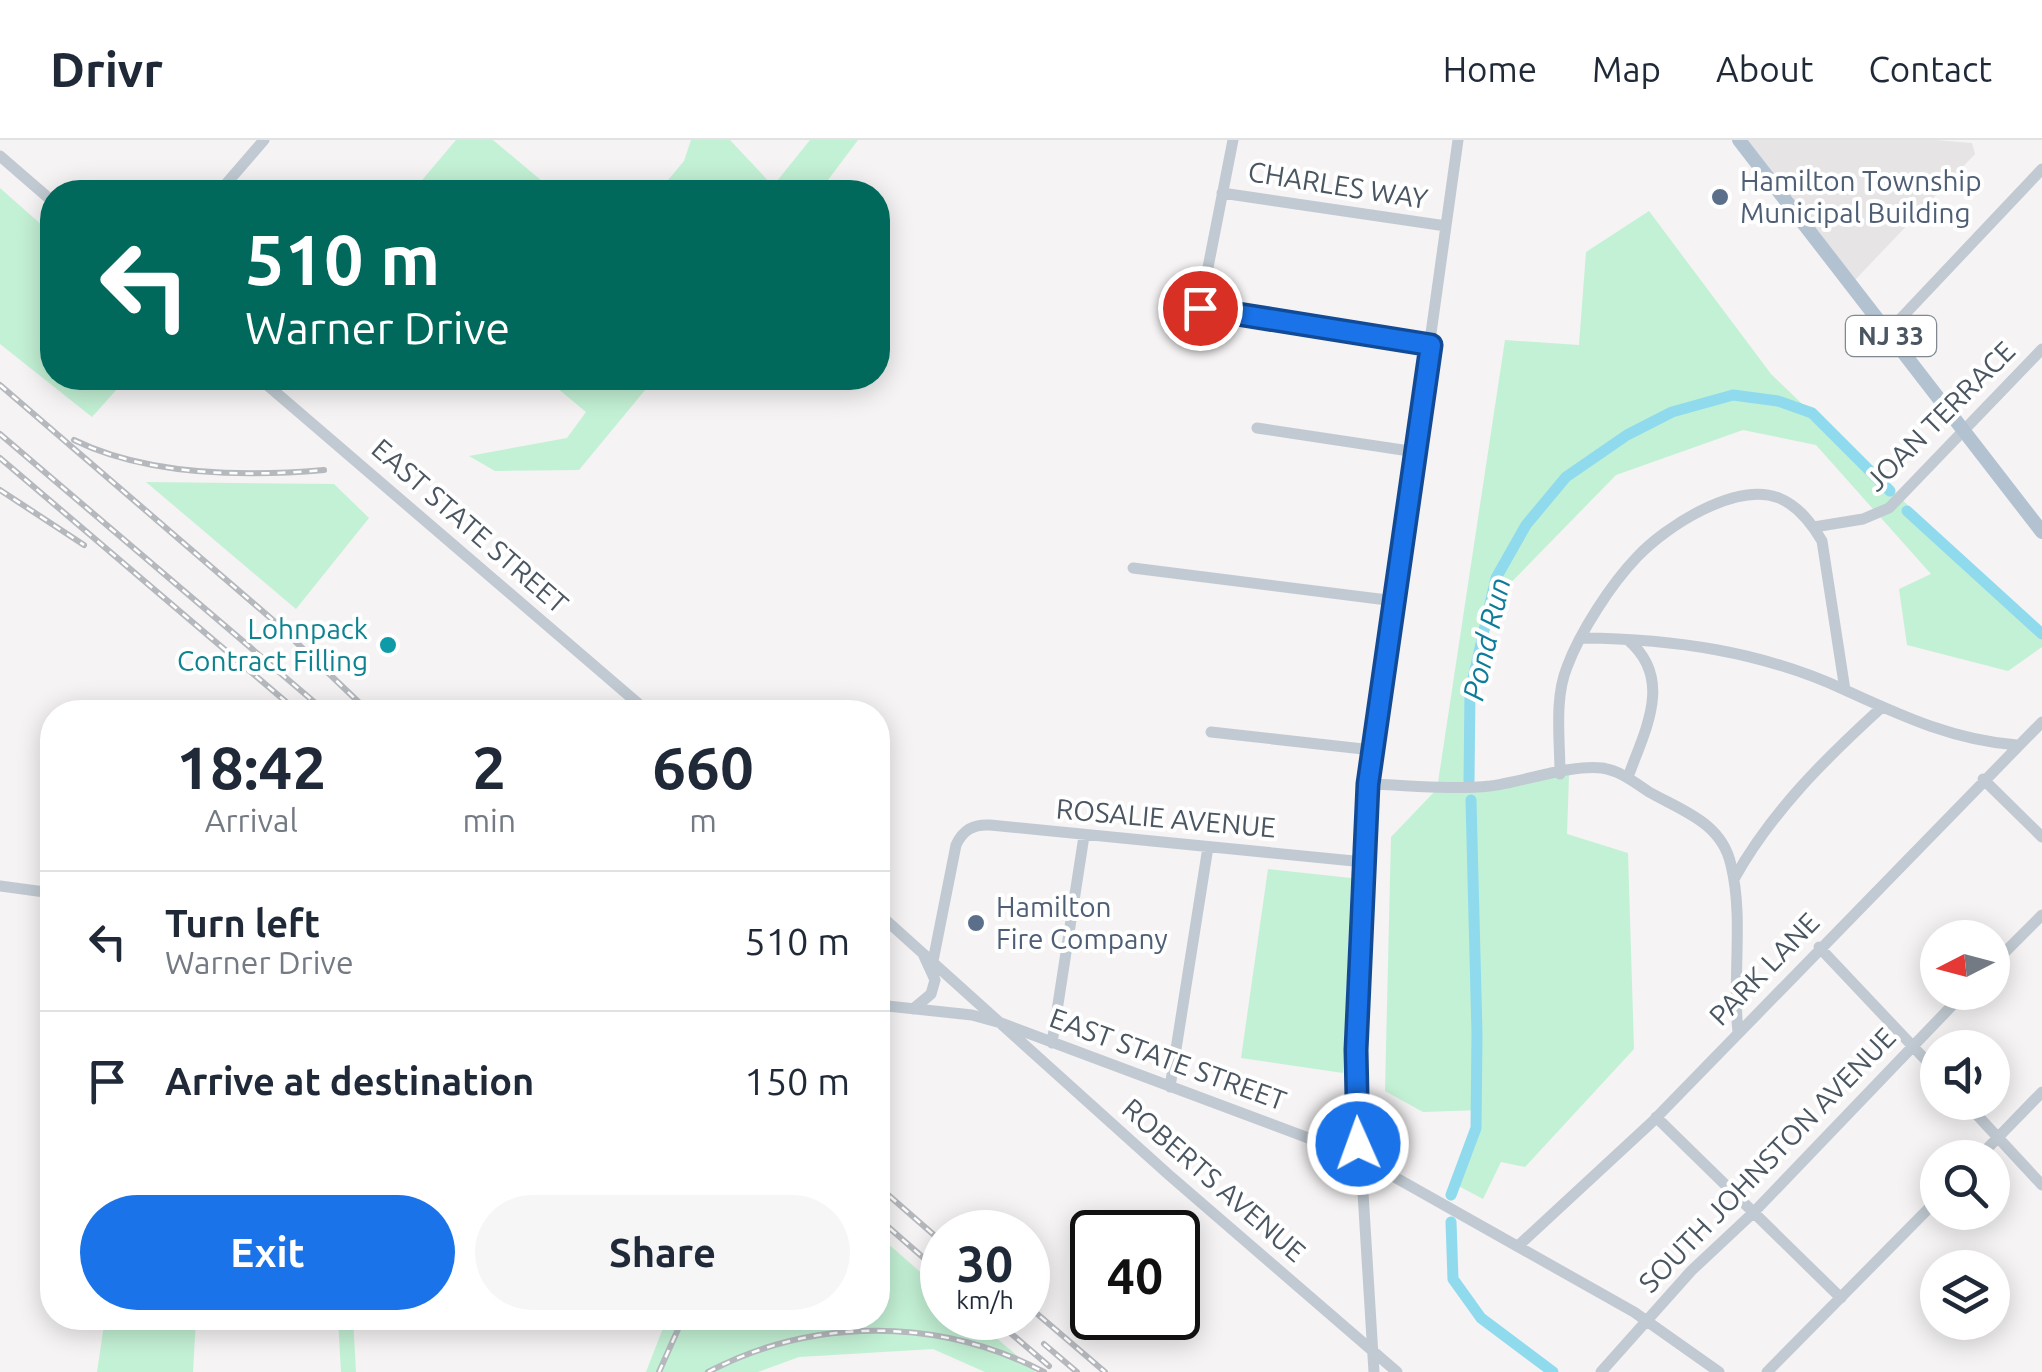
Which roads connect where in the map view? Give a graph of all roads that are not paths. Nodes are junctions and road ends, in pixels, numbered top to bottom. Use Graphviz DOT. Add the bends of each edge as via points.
graph roads {
  1 [pos="264,140"];
  2 [pos="1233,140"];
  3 [pos="1458,140"];
  4 [pos="1739,140"];
  5 [pos="0,156"];
  6 [pos="2042,169"];
  7 [pos="230,180"];
  8 [pos="40,191"];
  9 [pos="1222,193"];
  10 [pos="1446,226"];
  11 [pos="1888,332"];
  12 [pos="1431,345"];
  13 [pos="2042,349"];
  14 [pos="272,390"];
  15 [pos="1256,428"];
  16 [pos="1964,431"];
  17 [pos="1416,452"];
  18 [pos="1814,527"];
  19 [pos="2042,531"];
  20 [pos="1134,568"];
  21 [pos="1394,601"];
  22 [pos="1582,638"];
  23 [pos="1627,639"];
  24 [pos="1845,690"];
  25 [pos="634,700"];
  26 [pos="1882,707"];
  27 [pos="2042,722"];
  28 [pos="1211,732"];
  29 [pos="2017,745"];
  30 [pos="1372,750"];
  31 [pos="1560,774"];
  32 [pos="1628,777"];
  33 [pos="1983,779"];
  34 [pos="1368,784"];
  35 [pos="1084,836"];
  36 [pos="2042,837"];
  37 [pos="1208,847"];
  38 [pos="1364,862"];
  39 [pos="1734,878"];
  40 [pos="0,886"];
  41 [pos="40,891"];
  42 [pos="2042,914"];
  43 [pos="890,924"];
  44 [pos="1820,946"];
  45 [pos="2010,947"];
  46 [pos="922,952"];
  47 [pos="933,962"];
  48 [pos="890,1006"];
  49 [pos="913,1009"];
  50 [pos="1948,1010"];
  51 [pos="1001,1023"];
  52 [pos="1738,1032"];
  53 [pos="1052,1042"];
  54 [pos="1913,1046"];
  55 [pos="1920,1054"];
  56 [pos="1170,1087"];
  57 [pos="2042,1092"];
  58 [pos="1656,1118"];
  59 [pos="1982,1120"];
  60 [pos="1998,1138"];
  61 [pos="1360,1157"];
  62 [pos="2042,1185"];
  63 [pos="1754,1212"];
  64 [pos="1920,1218"];
  65 [pos="1518,1246"];
  66 [pos="1841,1298"];
  67 [pos="1646,1320"];
  68 [pos="1372,1351"];
  69 [pos="1374,1372"];
  70 [pos="1397,1372"];
  71 [pos="1601,1372"];
  72 [pos="1719,1372"];
  73 [pos="1767,1372"];
  1 -- 7 [label="street"];
  2 -- 9 [label="street"];
  3 -- 10 [label="street"];
  4 -- 11 [label="main road, NJ 33"];
  5 -- 8 [label="street"];
  6 -- 11 [label="street"];
  9 -- 10 [label="street, CHARLES WAY"];
  9 -- 12 [label="street" via="1200,308"];
  10 -- 12 [label="street"];
  11 -- 16 [label="main road, NJ 33"];
  12 -- 17 [label="street"];
  13 -- 16 [label="street, JOAN TERRACE"];
  14 -- 25 [label="street, EAST STATE STREET"];
  15 -- 17 [label="street"];
  16 -- 18 [label="street, JOAN TERRACE" via="1889,508"];
  16 -- 19 [label="main road, NJ 33"];
  17 -- 21 [label="street"];
  18 -- 22 [label="street" via="1792,505 1768,495 1707,508 1636,558"];
  18 -- 24 [label="street" via="1826,553"];
  20 -- 21 [label="street"];
  21 -- 30 [label="street"];
  22 -- 23 [label="street"];
  22 -- 31 [label="street" via="1561,691"];
  23 -- 24 [label="street" via="1743,654"];
  23 -- 32 [label="street" via="1644,657 1655,694"];
  24 -- 26 [label="street"];
  26 -- 29 [label="street" via="1935,730"];
  26 -- 39 [label="street" via="1777,812"];
  27 -- 29 [label="street, PARK LANE"];
  28 -- 30 [label="street"];
  29 -- 33 [label="street, PARK LANE"];
  30 -- 34 [label="street"];
  31 -- 32 [label="street" via="1604,768"];
  31 -- 34 [label="street" via="1480,787"];
  32 -- 39 [label="street" via="1712,828"];
  33 -- 36 [label="street"];
  33 -- 44 [label="street, PARK LANE"];
  34 -- 38 [label="street"];
  35 -- 37 [label="street, ROSALIE AVENUE"];
  35 -- 47 [label="street, ROSALIE AVENUE" via="982,825 965,831 956,845"];
  35 -- 53 [label="street"];
  37 -- 38 [label="street, ROSALIE AVENUE"];
  37 -- 56 [label="street"];
  38 -- 61 [label="street" via="1356,1050"];
  39 -- 52 [label="street"];
  40 -- 41 [label="street"];
  42 -- 45 [label="street"];
  43 -- 46 [label="street, EAST STATE STREET"];
  44 -- 52 [label="street, PARK LANE"];
  44 -- 54 [label="street"];
  46 -- 47 [label="street, EAST STATE STREET"];
  46 -- 49 [label="street" via="935,980"];
  47 -- 51 [label="street, EAST STATE STREET"];
  48 -- 49 [label="street"];
  49 -- 51 [label="street"];
  50 -- 54 [label="street, SOUTH JOHNSTON AVENUE"];
  51 -- 53 [label="street, EAST STATE STREET"];
  51 -- 68 [label="street, ROBERTS AVENUE"];
  52 -- 58 [label="street, PARK LANE"];
  53 -- 56 [label="street, EAST STATE STREET"];
  54 -- 55 [label="street"];
  54 -- 63 [label="street, SOUTH JOHNSTON AVENUE"];
  56 -- 61 [label="street, EAST STATE STREET"];
  57 -- 60 [label="street"];
  58 -- 63 [label="street"];
  58 -- 65 [label="street, PARK LANE"];
  59 -- 60 [label="street"];
  60 -- 62 [label="street"];
  61 -- 65 [label="street, EAST STATE STREET"];
  61 -- 68 [label="street"];
  63 -- 66 [label="street"];
  63 -- 67 [label="street, SOUTH JOHNSTON AVENUE"];
  64 -- 66 [label="street"];
  65 -- 67 [label="street, EAST STATE STREET"];
  66 -- 73 [label="street"];
  67 -- 71 [label="street, SOUTH JOHNSTON AVENUE"];
  67 -- 72 [label="street, EAST STATE STREET"];
  68 -- 69 [label="street"];
  68 -- 70 [label="street, ROBERTS AVENUE"];
}
